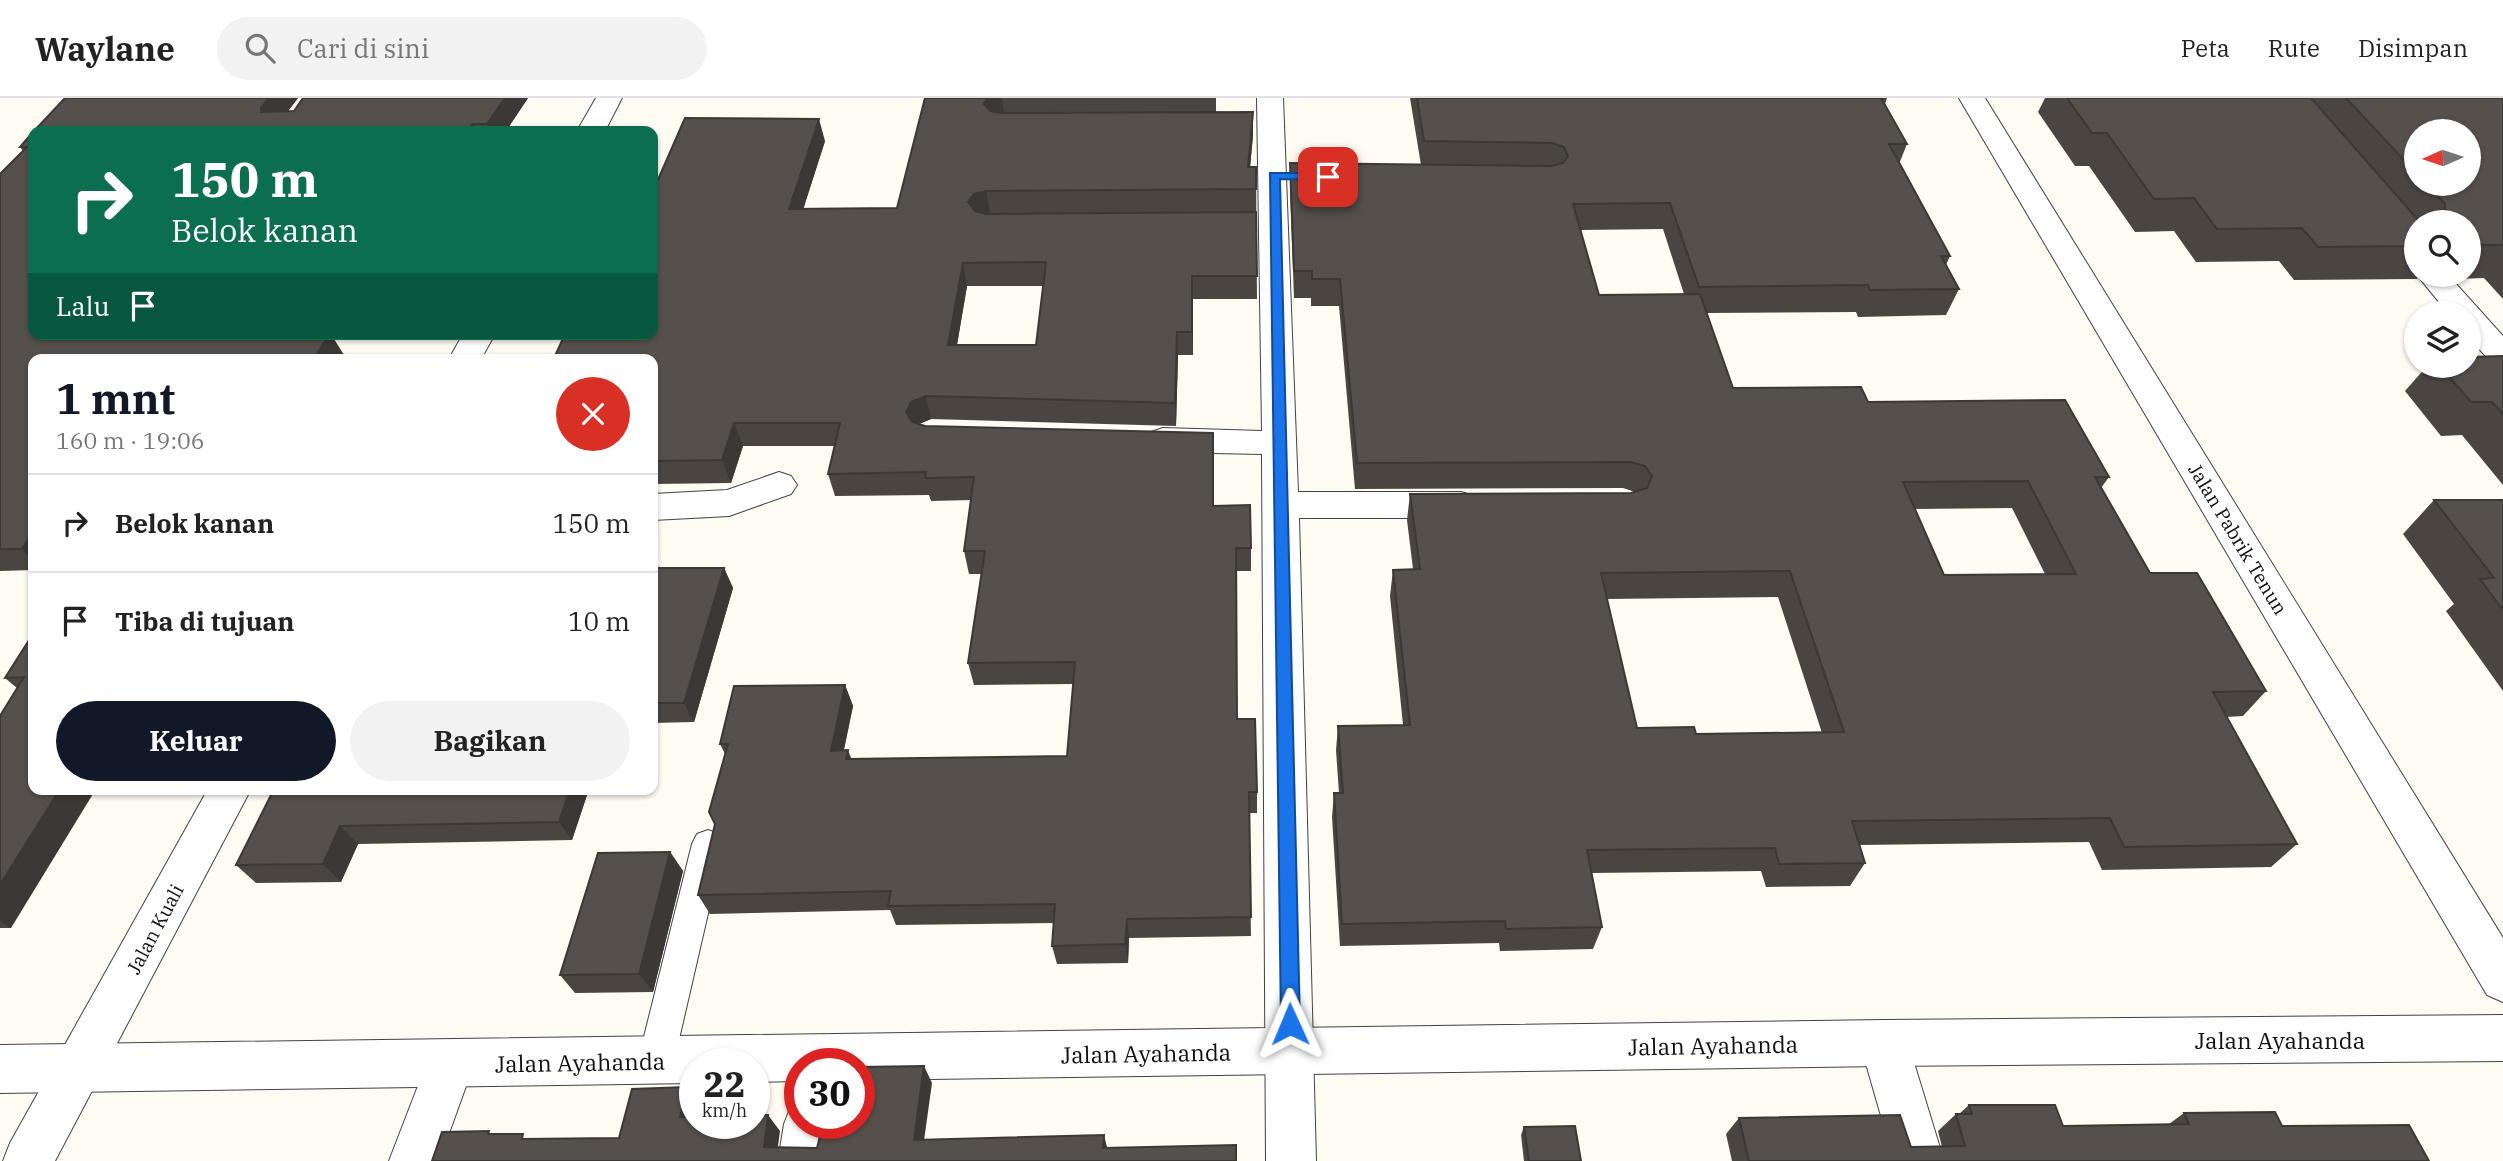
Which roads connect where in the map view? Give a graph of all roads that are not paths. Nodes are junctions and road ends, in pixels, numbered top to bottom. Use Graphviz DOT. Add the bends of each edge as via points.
graph roads {
  1 [pos="609,98"];
  2 [pos="1972,98"];
  3 [pos="1262,115"];
  4 [pos="594,126"];
  5 [pos="2442,287"];
  6 [pos="2455,301"];
  7 [pos="2481,331"];
  8 [pos="2503,356"];
  9 [pos="1126,439"];
  10 [pos="1280,443"];
  11 [pos="779,485"];
  12 [pos="1281,505"];
  13 [pos="1500,505"];
  14 [pos="658,507"];
  15 [pos="227,795"];
  16 [pos="708,844"];
  17 [pos="2503,980"];
  18 [pos="2503,1038"];
  19 [pos="1884,1043"];
  20 [pos="1291,1051"];
  21 [pos="875,1060"];
  22 [pos="656,1061"];
  23 [pos="784,1061"];
  24 [pos="450,1064"];
  25 [pos="79,1068"];
  26 [pos="0,1069"];
  27 [pos="807,1139"];
  28 [pos="28,1161"];
  29 [pos="414,1161"];
  30 [pos="803,1161"];
  31 [pos="1290,1161"];
  32 [pos="1919,1161"];
  1 -- 4 [label="street"];
  2 -- 17 [label="street, Jalan Pabrik Tenun"];
  3 -- 10 [label="street" via="1287,176 1261,223"];
  5 -- 6 [label="street"];
  7 -- 8 [label="street"];
  9 -- 10 [label="street"];
  10 -- 12 [label="street"];
  11 -- 14 [label="street" via="729,503"];
  12 -- 13 [label="street"];
  12 -- 20 [label="street"];
  15 -- 25 [label="street, Jalan Kuali"];
  16 -- 22 [label="lane"];
  18 -- 19 [label="street, Jalan Ayahanda"];
  19 -- 20 [label="street, Jalan Ayahanda"];
  19 -- 32 [label="street"];
  20 -- 21 [label="street, Jalan Ayahanda"];
  20 -- 31 [label="street"];
  22 -- 23 [label="street, Jalan Ayahanda"];
  22 -- 24 [label="street, Jalan Ayahanda"];
  24 -- 25 [label="street, Jalan Ayahanda"];
  24 -- 29 [label="street"];
  25 -- 26 [label="street, Jalan Ayahanda"];
  25 -- 28 [label="street, Jalan Kuali"];
  27 -- 30 [label="street"];
}
